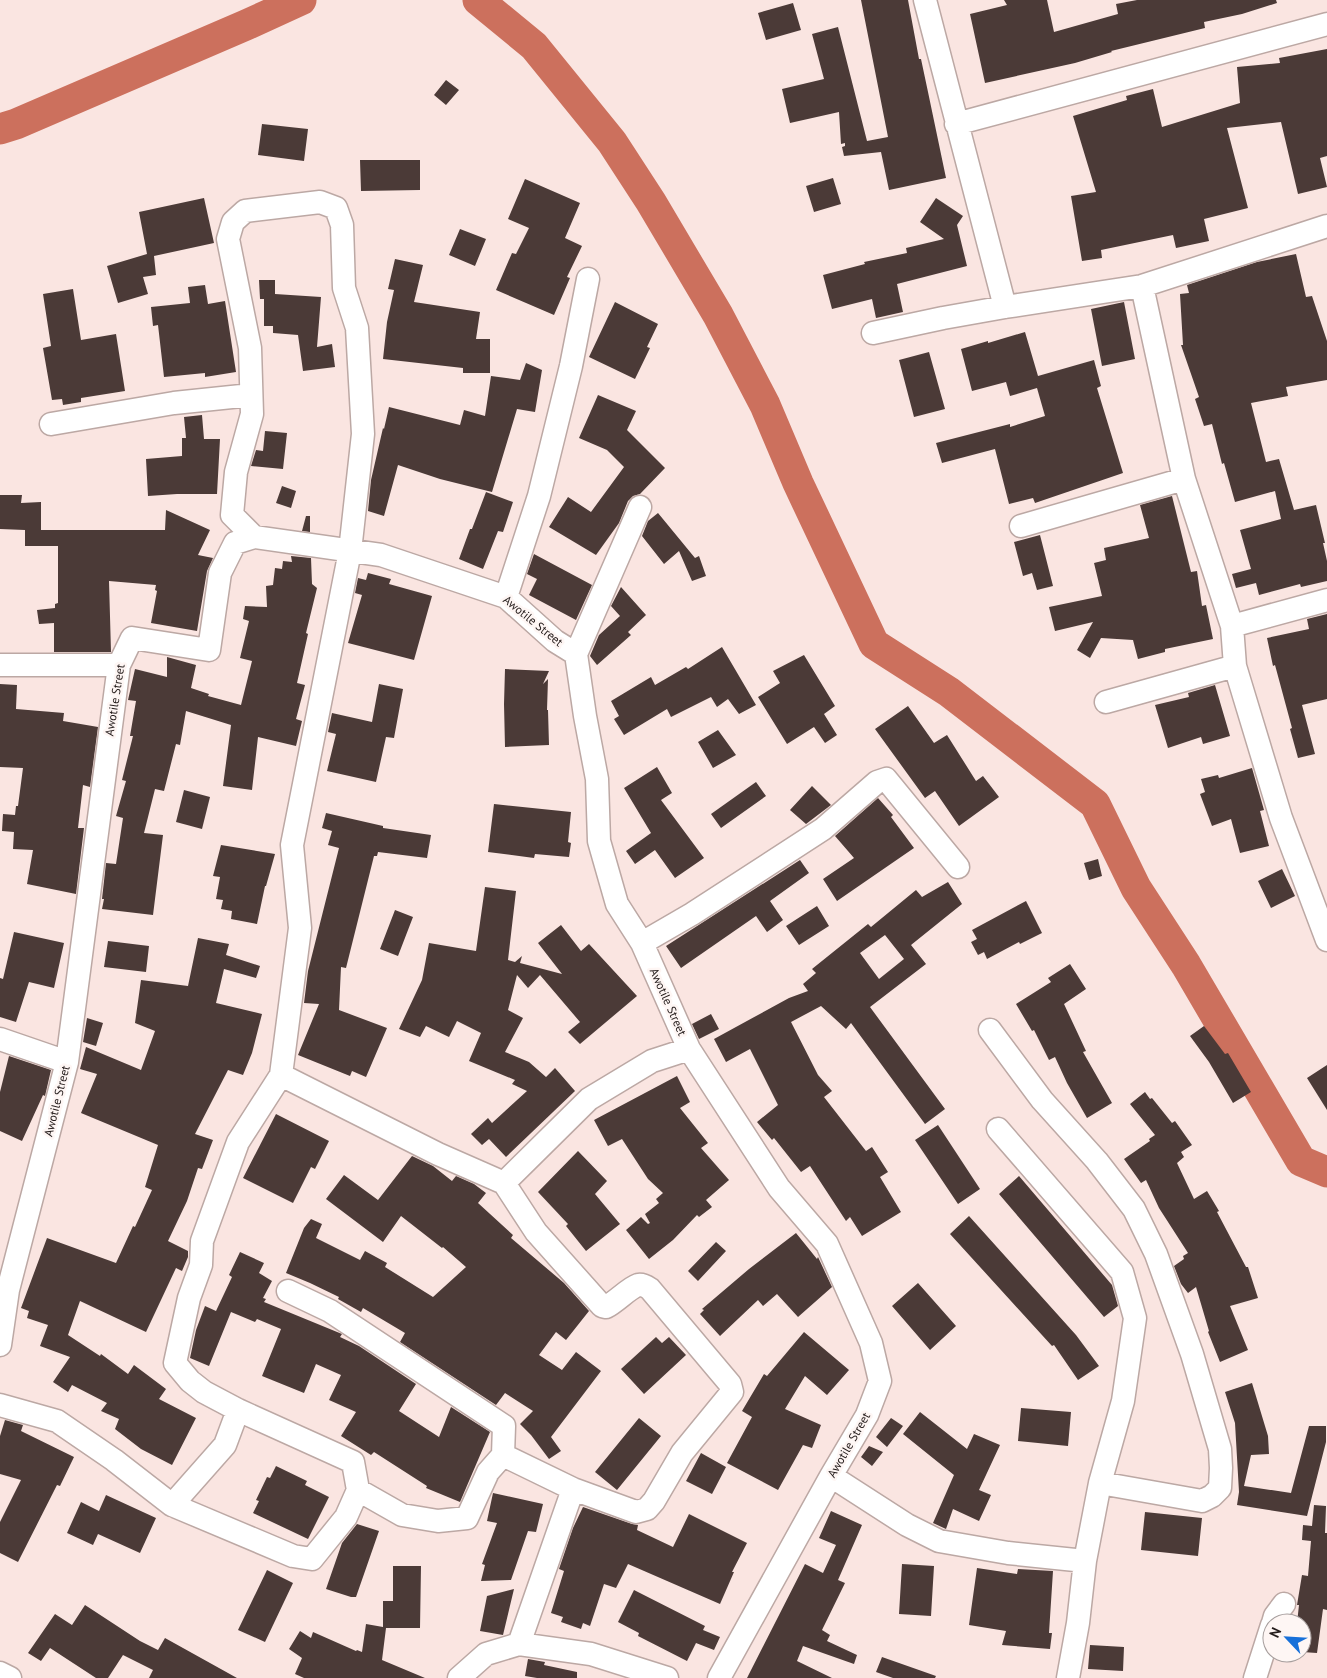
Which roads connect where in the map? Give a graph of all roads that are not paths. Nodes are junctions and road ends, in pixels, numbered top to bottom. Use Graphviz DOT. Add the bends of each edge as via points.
graph roads {
  1 [pos="925,0"];
  2 [pos="1327,24"];
  3 [pos="956,124"];
  4 [pos="1327,226"];
  5 [pos="588,279"];
  6 [pos="1142,286"];
  7 [pos="1005,306"];
  8 [pos="874,333"];
  9 [pos="251,395"];
  10 [pos="51,424"];
  11 [pos="1184,479"];
  12 [pos="640,507"];
  13 [pos="1021,526"];
  14 [pos="254,537"];
  15 [pos="350,551"];
  16 [pos="506,597"];
  17 [pos="1327,600"];
  18 [pos="1232,626"];
  19 [pos="576,654"];
  20 [pos="0,665"];
  21 [pos="119,665"];
  22 [pos="1235,666"];
  23 [pos="1106,702"];
  24 [pos="958,867"];
  25 [pos="1327,940"];
  26 [pos="642,943"];
  27 [pos="990,1030"];
  28 [pos="0,1039"];
  29 [pos="689,1049"];
  30 [pos="67,1062"];
  31 [pos="281,1075"];
  32 [pos="998,1129"];
  33 [pos="504,1183"];
  34 [pos="288,1291"];
  35 [pos="0,1345"];
  36 [pos="0,1405"];
  37 [pos="238,1410"];
  38 [pos="503,1456"];
  39 [pos="831,1476"];
  40 [pos="1100,1484"];
  41 [pos="572,1489"];
  42 [pos="358,1490"];
  43 [pos="172,1505"];
  44 [pos="1085,1561"];
  45 [pos="1284,1604"];
  46 [pos="1277,1613"];
  47 [pos="519,1644"];
  48 [pos="1262,1654"];
  49 [pos="0,1673"];
  50 [pos="10,1678"];
  51 [pos="459,1678"];
  52 [pos="667,1678"];
  53 [pos="720,1678"];
  54 [pos="1068,1678"];
  55 [pos="1254,1678"];
  1 -- 3 [label="street"];
  2 -- 3 [label="street"];
  3 -- 7 [label="street"];
  4 -- 6 [label="street"];
  5 -- 16 [label="street" via="571,366 539,496"];
  6 -- 7 [label="street"];
  6 -- 11 [label="street"];
  7 -- 8 [label="street"];
  9 -- 10 [label="street" via="174,403"];
  9 -- 14 [label="street" via="252,414 236,472 232,515"];
  9 -- 15 [label="street" via="250,348 228,239 233,222 245,211 320,202 336,208 342,225 344,288 357,328 363,434"];
  11 -- 13 [label="street"];
  11 -- 18 [label="street"];
  12 -- 19 [label="street"];
  14 -- 15 [label="street, Awotile Street"];
  14 -- 21 [label="street, Awotile Street" via="234,543 220,573 209,650 132,638"];
  15 -- 16 [label="street, Awotile Street" via="381,555"];
  15 -- 31 [label="street" via="292,845 300,928"];
  16 -- 19 [label="street, Awotile Street" via="555,641"];
  17 -- 18 [label="street"];
  18 -- 22 [label="street"];
  19 -- 26 [label="street, Awotile Street" via="597,779 599,841 617,904"];
  20 -- 21 [label="street"];
  21 -- 30 [label="street, Awotile Street"];
  22 -- 23 [label="street"];
  22 -- 25 [label="street" via="1281,818"];
  24 -- 26 [label="street" via="886,779 877,782 823,829"];
  26 -- 29 [label="street, Awotile Street"];
  27 -- 40 [label="street" via="1042,1100 1097,1161 1134,1209 1156,1254 1192,1354 1220,1449 1220,1488 1202,1501"];
  28 -- 30 [label="street"];
  29 -- 33 [label="street" via="652,1061 589,1099"];
  29 -- 39 [label="street, Awotile Street" via="779,1188 828,1244 871,1343 880,1381 867,1415"];
  30 -- 35 [label="street, Awotile Street" via="8,1290"];
  31 -- 33 [label="street" via="438,1154"];
  31 -- 37 [label="street" via="238,1142 202,1241 201,1265 189,1298 175,1363 204,1392"];
  32 -- 40 [label="street" via="1122,1272 1135,1318 1123,1400"];
  33 -- 41 [label="street" via="536,1232 602,1306 612,1304 637,1285 644,1285 730,1384 732,1392 682,1454 646,1509 636,1512"];
  34 -- 38 [label="street" via="330,1311 504,1426"];
  36 -- 43 [label="street" via="57,1421"];
  37 -- 42 [label="street" via="352,1462"];
  37 -- 43 [label="street" via="225,1445"];
  38 -- 41 [label="street"];
  38 -- 42 [label="street" via="488,1472 467,1518 438,1521 402,1515"];
  39 -- 44 [label="street" via="907,1525 939,1541 1008,1553"];
  39 -- 53 [label="street, Awotile Street"];
  40 -- 44 [label="street"];
  41 -- 47 [label="street"];
  42 -- 43 [label="street" via="346,1517 312,1559 293,1556"];
  44 -- 54 [label="street"];
  45 -- 46 [label="street"];
  47 -- 51 [label="street" via="486,1654"];
  47 -- 52 [label="street" via="591,1654"];
  48 -- 55 [label="street"];
  49 -- 50 [label="street"];
}
